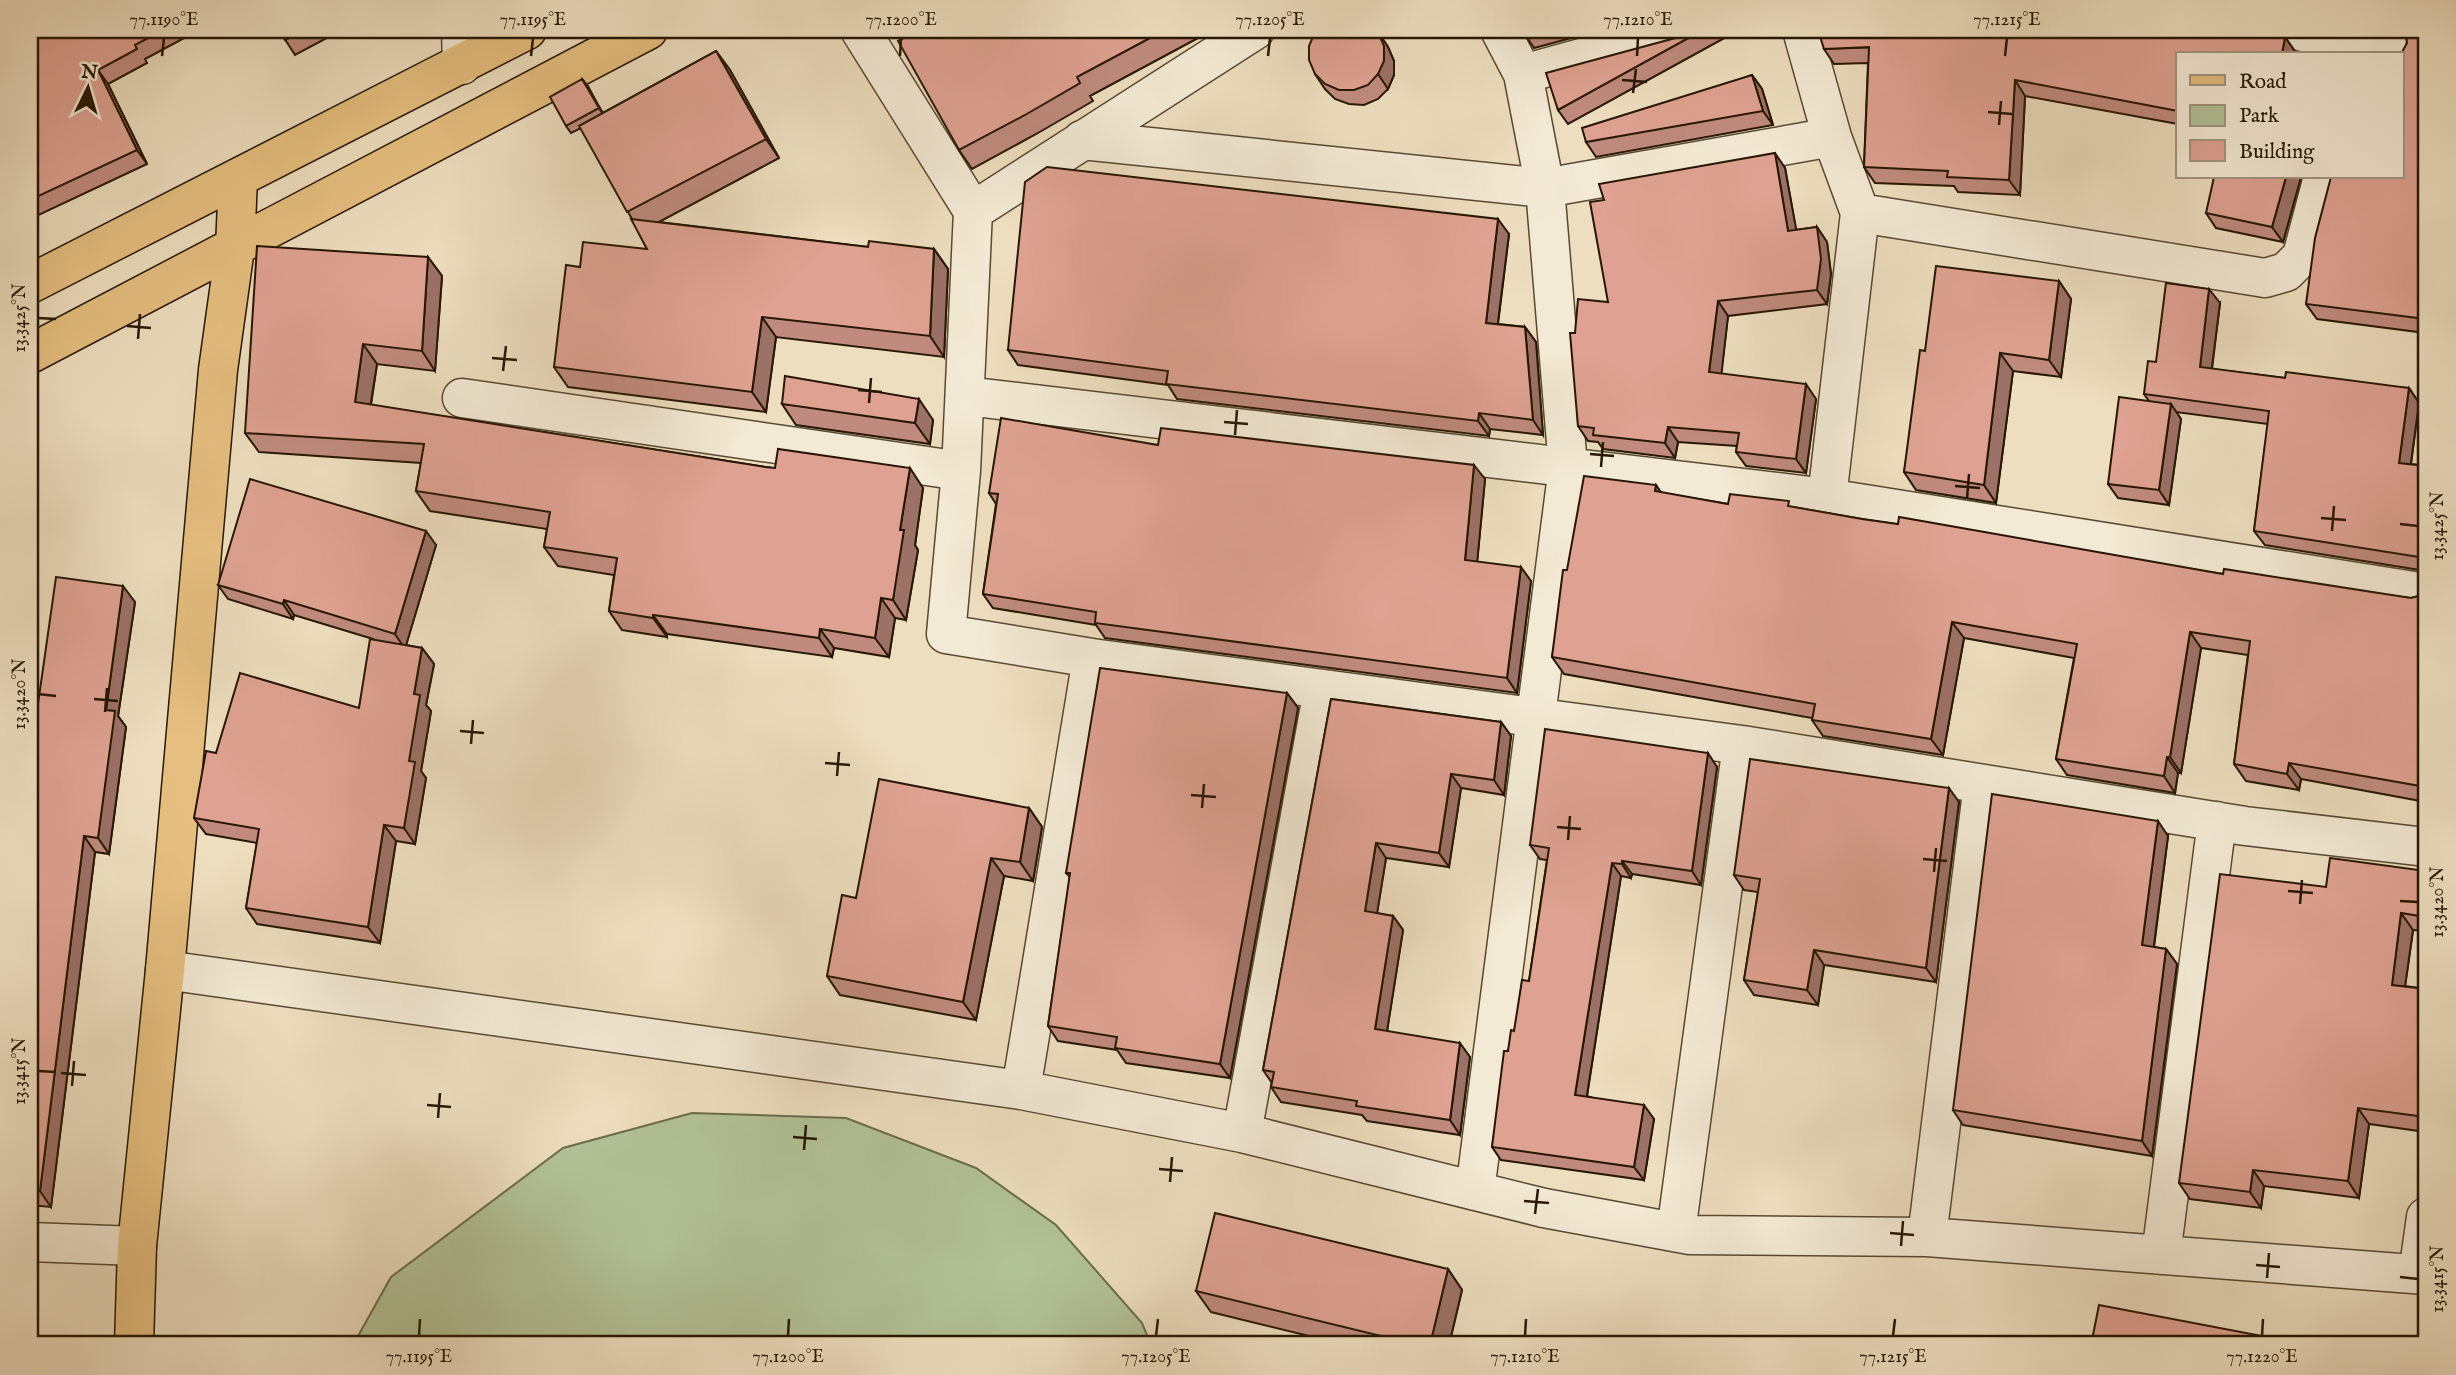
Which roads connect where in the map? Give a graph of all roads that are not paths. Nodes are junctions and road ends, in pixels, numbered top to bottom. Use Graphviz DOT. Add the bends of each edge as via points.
graph roads {
  1 [pos="527,30"];
  2 [pos="648,30"];
  3 [pos="860,30"];
  4 [pos="1255,30"];
  5 [pos="1500,30"];
  6 [pos="1683,30"];
  7 [pos="1802,30"];
  8 [pos="2295,30"];
  9 [pos="461,47"];
  10 [pos="2357,50"];
  11 [pos="2376,52"];
  12 [pos="2404,56"];
  13 [pos="2426,61"];
  14 [pos="1523,74"];
  15 [pos="1832,137"];
  16 [pos="1082,140"];
  17 [pos="238,178"];
  18 [pos="2323,178"];
  19 [pos="1545,188"];
  20 [pos="973,211"];
  21 [pos="1860,213"];
  22 [pos="235,248"];
  23 [pos="30,284"];
  24 [pos="30,354"];
  25 [pos="966,396"];
  26 [pos="462,398"];
  27 [pos="1567,467"];
  28 [pos="961,471"];
  29 [pos="1827,498"];
  30 [pos="2426,593"];
  31 [pos="1092,658"];
  32 [pos="1323,690"];
  33 [pos="1536,718"];
  34 [pos="1741,745"];
  35 [pos="1983,784"];
  36 [pos="2217,821"];
  37 [pos="2426,847"];
  38 [pos="165,970"];
  39 [pos="1021,1090"];
  40 [pos="1242,1133"];
  41 [pos="1475,1191"];
  42 [pos="2426,1217"];
  43 [pos="1676,1232"];
  44 [pos="1927,1237"];
  45 [pos="30,1242"];
  46 [pos="137,1246"];
  47 [pos="2161,1255"];
  48 [pos="2422,1275"];
  49 [pos="134,1345"];
  1 -- 9 [label="main road"];
  2 -- 22 [label="main road"];
  3 -- 20 [label="street"];
  4 -- 16 [label="street"];
  5 -- 14 [label="street"];
  6 -- 14 [label="street"];
  7 -- 15 [label="street"];
  8 -- 10 [label="street"];
  9 -- 17 [label="main road"];
  10 -- 11 [label="street"];
  12 -- 13 [label="street"];
  14 -- 19 [label="street"];
  15 -- 19 [label="street"];
  15 -- 21 [label="street"];
  16 -- 19 [label="street"];
  16 -- 20 [label="street"];
  17 -- 22 [label="main road"];
  17 -- 23 [label="main road"];
  18 -- 21 [label="street" via="2302,256 2286,272 2264,278"];
  19 -- 27 [label="street"];
  20 -- 25 [label="street"];
  21 -- 29 [label="street"];
  22 -- 24 [label="main road"];
  22 -- 38 [label="main road" via="218,370"];
  25 -- 27 [label="street"];
  25 -- 28 [label="street"];
  26 -- 28 [label="street"];
  27 -- 29 [label="street"];
  27 -- 33 [label="street"];
  28 -- 31 [label="street" via="946,634"];
  29 -- 30 [label="street"];
  31 -- 32 [label="street"];
  31 -- 39 [label="street"];
  32 -- 33 [label="street"];
  32 -- 40 [label="street"];
  33 -- 34 [label="street"];
  33 -- 41 [label="street"];
  34 -- 35 [label="street"];
  34 -- 43 [label="street"];
  35 -- 36 [label="street"];
  35 -- 44 [label="street"];
  36 -- 37 [label="street"];
  36 -- 47 [label="street"];
  38 -- 39 [label="street"];
  38 -- 46 [label="main road"];
  39 -- 40 [label="street"];
  40 -- 41 [label="street"];
  41 -- 43 [label="street"];
  42 -- 48 [label="street"];
  43 -- 44 [label="street"];
  44 -- 47 [label="street"];
  45 -- 46 [label="street"];
  46 -- 49 [label="main road"];
  47 -- 48 [label="street"];
}
